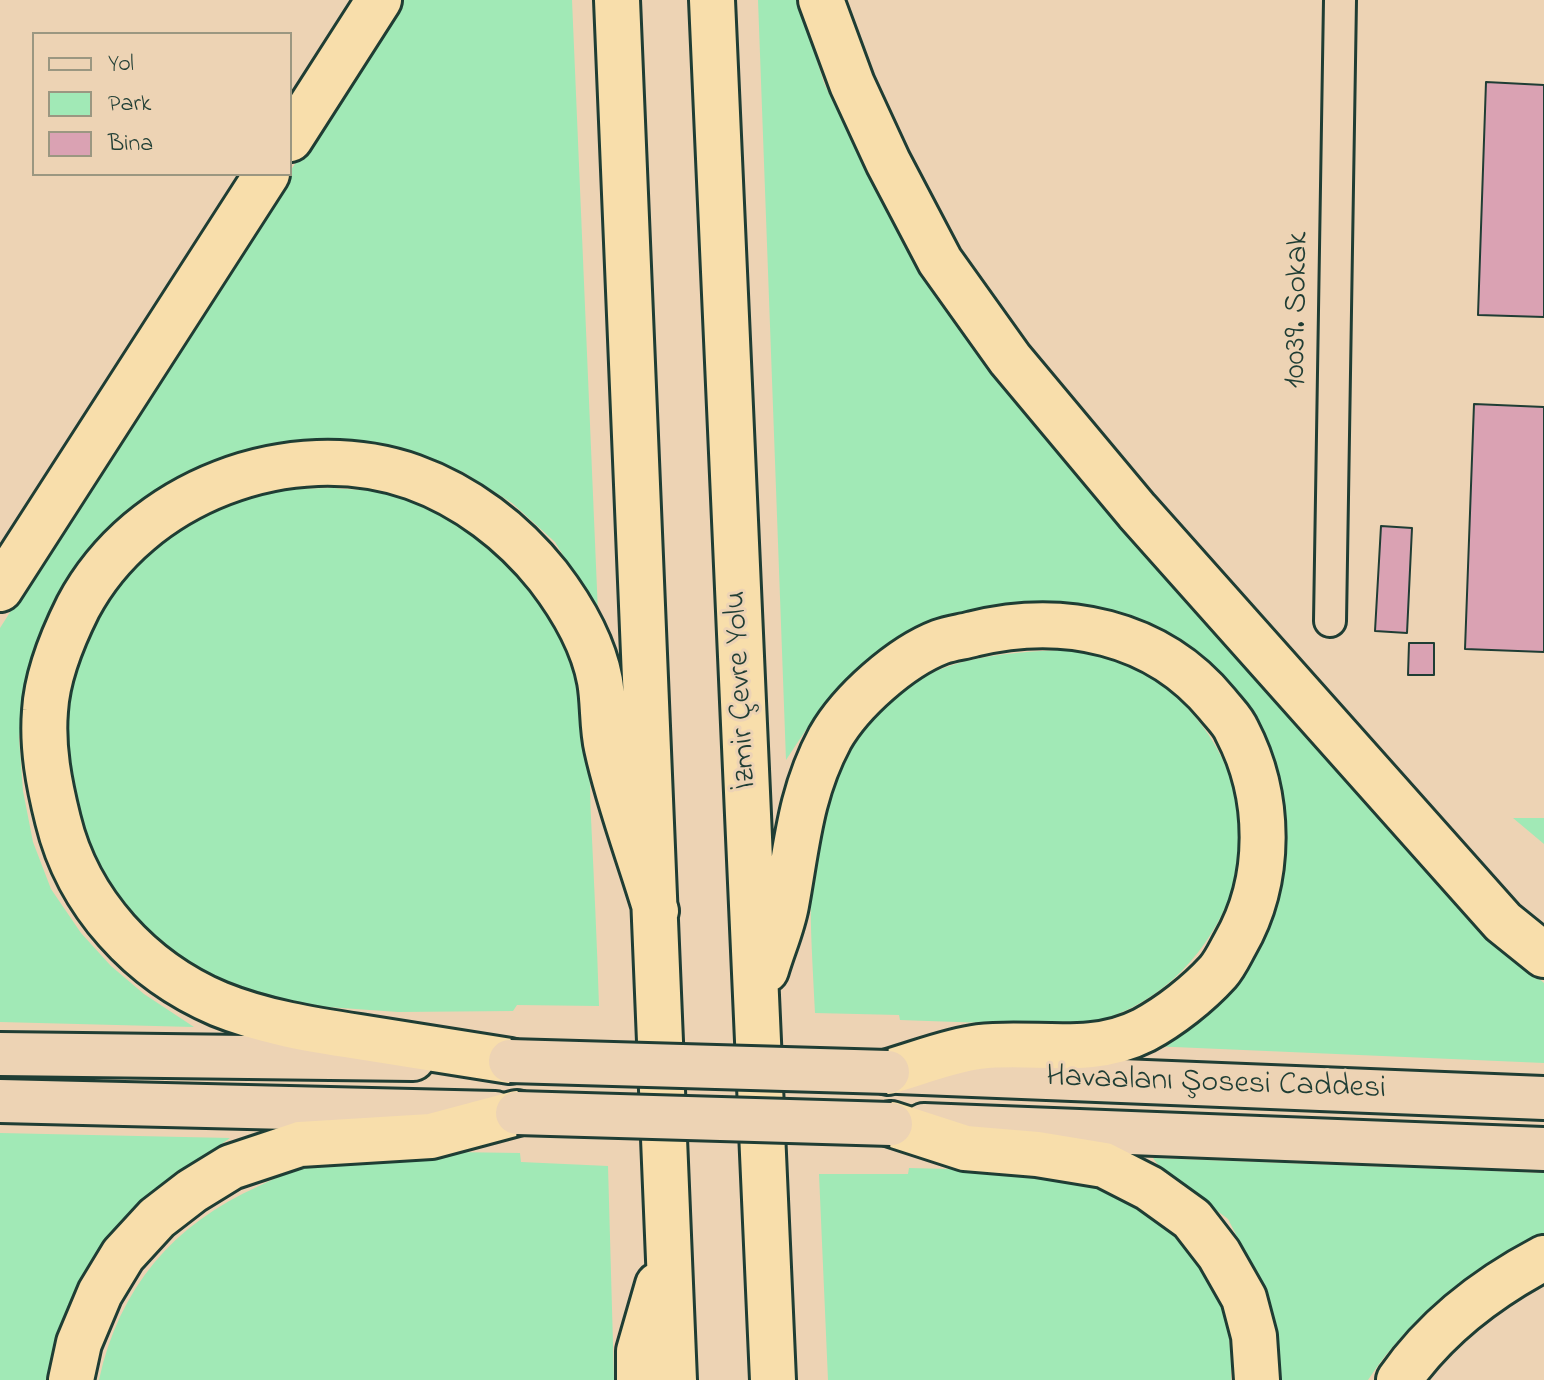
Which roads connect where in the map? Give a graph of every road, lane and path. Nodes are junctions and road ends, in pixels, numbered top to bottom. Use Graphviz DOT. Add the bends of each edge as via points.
graph roads {
  1 [pos="379,0"];
  2 [pos="617,0"];
  3 [pos="712,0"];
  4 [pos="821,0"];
  5 [pos="1340,0"];
  6 [pos="292,136"];
  7 [pos="266,176"];
  8 [pos="0,589"];
  9 [pos="1330,621"];
  10 [pos="656,911"];
  11 [pos="1544,955"];
  12 [pos="757,995"];
  13 [pos="0,1054"];
  14 [pos="510,1061"];
  15 [pos="888,1072"];
  16 [pos="1544,1098"];
  17 [pos="0,1101"];
  18 [pos="517,1113"];
  19 [pos="891,1124"];
  20 [pos="1544,1149"];
  21 [pos="668,1252"];
  22 [pos="1544,1258"];
  23 [pos="768,1293"];
  24 [pos="71,1380"];
  25 [pos="639,1380"];
  26 [pos="674,1380"];
  27 [pos="773,1380"];
  28 [pos="794,1380"];
  29 [pos="1257,1380"];
  30 [pos="1399,1380"];
  1 -- 6 [label="highway"];
  2 -- 10 [label="highway"];
  3 -- 12 [label="highway, İzmir Çevre Yolu"];
  4 -- 11 [label="highway" via="858,97 940,261 1010,359 1137,511 1493,911"];
  5 -- 9 [label="street, 10039. Sokak"];
  7 -- 8 [label="highway"];
  10 -- 14 [label="highway" via="606,746 600,678 577,618 546,574 467,502 412,477 362,466 309,463 254,471 207,489 164,511 128,540 90,585 66,631 45,708 44,748 64,844 86,891 113,928 175,980 219,1004 322,1031"];
  10 -- 21 [label="highway"];
  12 -- 15 [label="highway" via="785,909 805,796 832,735 869,690 940,642 994,629 1089,628 1126,637 1167,659 1201,685 1237,729 1259,789 1259,885 1244,928 1220,971 1143,1031 1089,1047 979,1047"];
  12 -- 23 [label="highway, İzmir Çevre Yolu"];
  13 -- 14 [label="main road, Havaalanı Şosesi Caddesi"];
  14 -- 15 [label="main road, Havaalanı Şosesi Caddesi, bridge"];
  15 -- 16 [label="main road, Havaalanı Şosesi Caddesi"];
  17 -- 18 [label="main road, Havaalanı Şosesi Caddesi"];
  18 -- 19 [label="main road, Havaalanı Şosesi Caddesi, bridge"];
  18 -- 24 [label="highway" via="431,1136 300,1144 231,1167 157,1218 123,1255 79,1343"];
  19 -- 20 [label="main road, Havaalanı Şosesi Caddesi"];
  19 -- 29 [label="highway" via="965,1148 1104,1165 1149,1188 1192,1219 1244,1298"];
  21 -- 25 [label="highway" via="639,1351"];
  21 -- 26 [label="highway"];
  22 -- 30 [label="highway" via="1480,1297 1436,1334"];
  23 -- 27 [label="highway, İzmir Çevre Yolu"];
  23 -- 28 [label="highway"];
}
